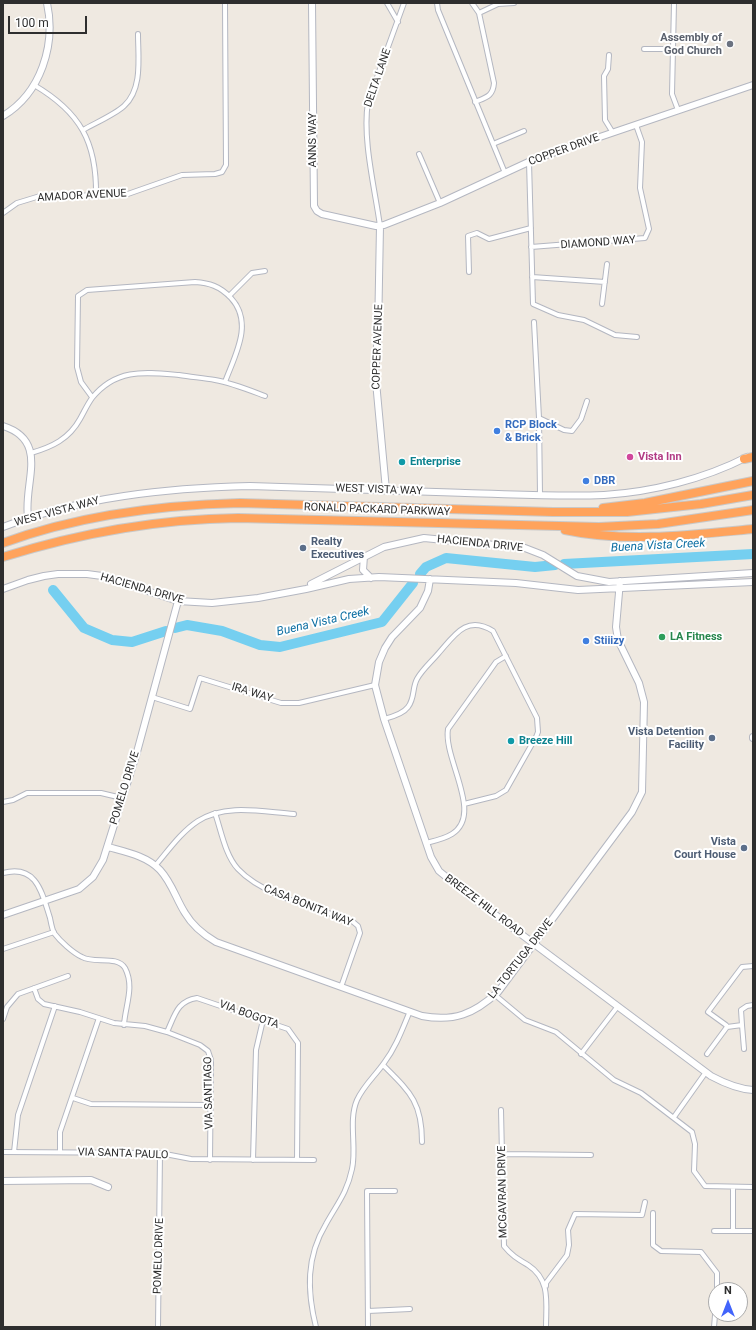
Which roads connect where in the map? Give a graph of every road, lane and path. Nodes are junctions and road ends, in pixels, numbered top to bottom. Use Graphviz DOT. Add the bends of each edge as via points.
graph roads {
  1 [pos="47,3"];
  2 [pos="225,3"];
  3 [pos="312,3"];
  4 [pos="387,3"];
  5 [pos="404,3"];
  6 [pos="437,3"];
  7 [pos="472,3"];
  8 [pos="514,3"];
  9 [pos="674,3"];
  10 [pos="479,13"];
  11 [pos="398,22"];
  12 [pos="138,34"];
  13 [pos="644,49"];
  14 [pos="673,49"];
  15 [pos="609,55"];
  16 [pos="34,85"];
  17 [pos="753,85"];
  18 [pos="476,102"];
  19 [pos="678,110"];
  20 [pos="3,116"];
  21 [pos="636,125"];
  22 [pos="83,130"];
  23 [pos="524,131"];
  24 [pos="613,133"];
  25 [pos="493,144"];
  26 [pos="419,154"];
  27 [pos="529,162"];
  28 [pos="505,173"];
  29 [pos="96,196"];
  30 [pos="440,203"];
  31 [pos="3,213"];
  32 [pos="380,226"];
  33 [pos="531,228"];
  34 [pos="531,247"];
  35 [pos="607,264"];
  36 [pos="265,271"];
  37 [pos="469,272"];
  38 [pos="532,277"];
  39 [pos="605,282"];
  40 [pos="229,296"];
  41 [pos="602,304"];
  42 [pos="534,322"];
  43 [pos="637,337"];
  44 [pos="225,382"];
  45 [pos="265,396"];
  46 [pos="92,398"];
  47 [pos="587,401"];
  48 [pos="539,418"];
  49 [pos="3,426"];
  50 [pos="31,453"];
  51 [pos="753,454"];
  52 [pos="753,457"];
  53 [pos="744,459"];
  54 [pos="753,481"];
  55 [pos="386,490"];
  56 [pos="540,495"];
  57 [pos="753,495"];
  58 [pos="753,510"];
  59 [pos="566,512"];
  60 [pos="28,517"];
  61 [pos="545,526"];
  62 [pos="3,527"];
  63 [pos="753,529"];
  64 [pos="3,543"];
  65 [pos="364,556"];
  66 [pos="3,557"];
  67 [pos="753,573"];
  68 [pos="371,578"];
  69 [pos="430,579"];
  70 [pos="753,582"];
  71 [pos="620,584"];
  72 [pos="3,589"];
  73 [pos="283,594"];
  74 [pos="178,601"];
  75 [pos="506,656"];
  76 [pos="375,685"];
  77 [pos="152,697"];
  78 [pos="384,719"];
  79 [pos="122,798"];
  80 [pos="3,802"];
  81 [pos="464,804"];
  82 [pos="215,813"];
  83 [pos="294,814"];
  84 [pos="426,843"];
  85 [pos="108,847"];
  86 [pos="155,866"];
  87 [pos="3,873"];
  88 [pos="44,902"];
  89 [pos="3,915"];
  90 [pos="54,932"];
  91 [pos="534,943"];
  92 [pos="3,950"];
  93 [pos="753,966"];
  94 [pos="68,976"];
  95 [pos="341,987"];
  96 [pos="34,988"];
  97 [pos="495,995"];
  98 [pos="753,1005"];
  99 [pos="55,1006"];
  100 [pos="618,1006"];
  101 [pos="410,1011"];
  102 [pos="3,1018"];
  103 [pos="99,1018"];
  104 [pos="263,1020"];
  105 [pos="124,1025"];
  106 [pos="742,1025"];
  107 [pos="727,1027"];
  108 [pos="167,1032"];
  109 [pos="744,1049"];
  110 [pos="581,1054"];
  111 [pos="708,1054"];
  112 [pos="383,1065"];
  113 [pos="706,1072"];
  114 [pos="753,1090"];
  115 [pos="73,1098"];
  116 [pos="210,1105"];
  117 [pos="501,1110"];
  118 [pos="674,1117"];
  119 [pos="422,1142"];
  120 [pos="3,1152"];
  121 [pos="14,1152"];
  122 [pos="60,1152"];
  123 [pos="160,1154"];
  124 [pos="502,1154"];
  125 [pos="591,1155"];
  126 [pos="210,1160"];
  127 [pos="253,1160"];
  128 [pos="297,1160"];
  129 [pos="314,1160"];
  130 [pos="3,1181"];
  131 [pos="108,1187"];
  132 [pos="733,1187"];
  133 [pos="753,1187"];
  134 [pos="395,1191"];
  135 [pos="645,1202"];
  136 [pos="653,1213"];
  137 [pos="714,1231"];
  138 [pos="733,1231"];
  139 [pos="753,1231"];
  140 [pos="717,1282"];
  141 [pos="546,1286"];
  142 [pos="410,1309"];
  143 [pos="368,1310"];
  144 [pos="158,1327"];
  145 [pos="316,1327"];
  146 [pos="368,1327"];
  147 [pos="546,1327"];
  1 -- 16 [label="street" via="50,34 48,51"];
  2 -- 29 [label="street, AMADOR AVENUE" via="226,161 222,172 182,175 125,195"];
  3 -- 32 [label="street, ANNS WAY" via="314,206 322,214"];
  4 -- 11 [label="street"];
  5 -- 11 [label="street, DELTA LANE"];
  6 -- 18 [label="street"];
  7 -- 10 [label="street"];
  8 -- 10 [label="street" via="498,4"];
  9 -- 14 [label="street"];
  10 -- 18 [label="street" via="494,92"];
  11 -- 32 [label="street, DELTA LANE" via="368,102 367,112 367,132"];
  12 -- 22 [label="street" via="138,78 131,96 124,106"];
  13 -- 14 [label="street"];
  14 -- 19 [label="street" via="672,94"];
  15 -- 24 [label="street" via="608,69 604,76 606,120"];
  16 -- 20 [label="street" via="22,100"];
  16 -- 22 [label="street" via="62,104"];
  17 -- 19 [label="street, COPPER DRIVE"];
  18 -- 25 [label="street"];
  19 -- 21 [label="street, COPPER DRIVE"];
  21 -- 24 [label="street, COPPER DRIVE"];
  21 -- 34 [label="street, DIAMOND WAY" via="642,142 640,188 649,229 645,238"];
  22 -- 29 [label="street" via="93,152"];
  23 -- 25 [label="street"];
  24 -- 27 [label="street, COPPER DRIVE"];
  25 -- 28 [label="street"];
  26 -- 30 [label="street"];
  27 -- 28 [label="street, COPPER DRIVE"];
  27 -- 33 [label="street"];
  28 -- 30 [label="street, COPPER DRIVE"];
  29 -- 31 [label="street, AMADOR AVENUE" via="40,196 17,203"];
  30 -- 32 [label="street, COPPER DRIVE"];
  32 -- 55 [label="street, COPPER AVENUE" via="375,370"];
  33 -- 34 [label="street"];
  33 -- 37 [label="street" via="489,239 477,233 468,236"];
  34 -- 38 [label="street"];
  35 -- 39 [label="street"];
  36 -- 40 [label="street" via="252,273"];
  38 -- 39 [label="street"];
  38 -- 43 [label="street" via="533,304 558,316 584,320 615,335"];
  39 -- 41 [label="street"];
  40 -- 44 [label="street" via="238,307 243,325"];
  40 -- 46 [label="street" via="212,284 203,282 93,289 82,292 77,303 78,375"];
  42 -- 48 [label="street"];
  44 -- 45 [label="street"];
  44 -- 46 [label="street" via="139,372 107,384"];
  46 -- 50 [label="street" via="74,430 54,445"];
  47 -- 48 [label="street" via="581,419 572,431 564,430"];
  48 -- 56 [label="street"];
  49 -- 50 [label="street" via="18,433"];
  50 -- 60 [label="street"];
  51 -- 53 [label="street, WEST VISTA WAY"];
  52 -- 53 [label="highway"];
  53 -- 56 [label="street, WEST VISTA WAY" via="698,476 632,492 604,495"];
  54 -- 59 [label="highway" via="645,503"];
  55 -- 56 [label="street, WEST VISTA WAY"];
  55 -- 60 [label="street, WEST VISTA WAY" via="250,486 188,488 99,500"];
  57 -- 59 [label="highway, RONALD PACKARD PARKWAY" via="656,510"];
  58 -- 61 [label="highway, RONALD PACKARD PARKWAY" via="658,524"];
  59 -- 64 [label="highway, RONALD PACKARD PARKWAY" via="205,504 148,509 90,519"];
  60 -- 62 [label="street, WEST VISTA WAY"];
  61 -- 63 [label="highway" via="577,533 631,536 688,535"];
  61 -- 66 [label="highway, RONALD PACKARD PARKWAY" via="238,518 181,520 87,534"];
  65 -- 68 [label="street" via="363,570"];
  65 -- 71 [label="street, HACIENDA DRIVE" via="384,547 424,538 511,545 537,552 577,576"];
  65 -- 73 [label="street, HACIENDA DRIVE" via="319,581"];
  67 -- 71 [label="street, HACIENDA DRIVE"];
  68 -- 69 [label="street, HACIENDA DRIVE"];
  68 -- 73 [label="street, HACIENDA DRIVE" via="349,579"];
  69 -- 71 [label="street, HACIENDA DRIVE" via="516,583 578,590"];
  69 -- 76 [label="street, BREEZE HILL ROAD" via="428,591 420,608 385,648 379,662"];
  70 -- 71 [label="street, HACIENDA DRIVE"];
  71 -- 91 [label="street, LA TORTUGA DRIVE" via="616,627 618,640 639,683 644,702 642,792 632,812"];
  72 -- 74 [label="street, HACIENDA DRIVE" via="44,576 87,574 102,576"];
  73 -- 74 [label="street, HACIENDA DRIVE" via="212,603"];
  74 -- 77 [label="street, POMELO DRIVE"];
  75 -- 78 [label="street" via="493,632 484,625 468,625 457,632 418,678 414,697 407,708"];
  75 -- 81 [label="street" via="496,662 448,729 447,741"];
  75 -- 81 [label="street" via="537,718 538,732 506,790 496,796"];
  76 -- 77 [label="street, IRA WAY" via="299,703 281,703 200,678 190,709"];
  76 -- 78 [label="street, BREEZE HILL ROAD"];
  77 -- 79 [label="street, POMELO DRIVE"];
  78 -- 84 [label="street, BREEZE HILL ROAD"];
  79 -- 80 [label="street" via="101,793 27,793"];
  79 -- 85 [label="street, POMELO DRIVE"];
  81 -- 84 [label="street" via="464,817 458,829 451,835"];
  82 -- 83 [label="street" via="237,810"];
  82 -- 86 [label="street" via="198,821"];
  82 -- 95 [label="street, CASA BONITA WAY" via="237,869 258,886 352,921 358,926 360,933"];
  84 -- 91 [label="street, BREEZE HILL ROAD" via="439,871 447,879"];
  85 -- 86 [label="street, LA TORTUGA DRIVE" via="136,854"];
  85 -- 88 [label="street, POMELO DRIVE" via="93,877 79,889"];
  86 -- 95 [label="street, LA TORTUGA DRIVE" via="174,890 185,914 204,935 216,942"];
  87 -- 88 [label="street" via="23,871 34,877"];
  88 -- 89 [label="street, POMELO DRIVE"];
  88 -- 90 [label="street"];
  90 -- 92 [label="street"];
  90 -- 105 [label="street" via="82,958 96,962 114,961 124,968 130,983 130,994 125,1008"];
  91 -- 97 [label="street, LA TORTUGA DRIVE"];
  91 -- 100 [label="street, BREEZE HILL ROAD"];
  93 -- 107 [label="street" via="742,967 708,1012"];
  94 -- 96 [label="street"];
  95 -- 101 [label="street, LA TORTUGA DRIVE"];
  96 -- 99 [label="street, VIA SANTIAGO" via="44,1004"];
  96 -- 102 [label="street" via="18,994 11,1000"];
  97 -- 101 [label="street, LA TORTUGA DRIVE" via="476,1010 453,1018 435,1018"];
  97 -- 110 [label="street" via="524,1020 556,1032"];
  98 -- 106 [label="street" via="741,1010"];
  99 -- 103 [label="street, VIA SANTIAGO"];
  99 -- 121 [label="street" via="18,1115"];
  100 -- 110 [label="street"];
  100 -- 113 [label="street, BREEZE HILL ROAD"];
  101 -- 112 [label="street" via="396,1047"];
  103 -- 105 [label="street, VIA SANTIAGO"];
  103 -- 115 [label="street"];
  104 -- 108 [label="street, VIA BOGOTA" via="197,998 188,999 182,1003"];
  104 -- 127 [label="street" via="256,1050"];
  104 -- 128 [label="street, VIA BOGOTA" via="288,1029 298,1043"];
  105 -- 108 [label="street, VIA SANTIAGO" via="145,1026"];
  106 -- 107 [label="street"];
  106 -- 109 [label="street"];
  107 -- 111 [label="street"];
  108 -- 116 [label="street, VIA SANTIAGO" via="208,1050 211,1060"];
  110 -- 118 [label="street" via="614,1080 641,1093"];
  112 -- 119 [label="street" via="415,1102 419,1112"];
  112 -- 145 [label="street" via="372,1077 357,1102 351,1175 346,1190 315,1248 309,1284 310,1304"];
  113 -- 114 [label="street, BREEZE HILL ROAD" via="723,1082"];
  113 -- 118 [label="street"];
  115 -- 116 [label="street" via="91,1104"];
  115 -- 122 [label="street" via="60,1132"];
  116 -- 126 [label="street, VIA SANTIAGO"];
  117 -- 124 [label="street, MCGAVRAN DRIVE"];
  118 -- 132 [label="street" via="692,1133 695,1144 694,1170 697,1177 705,1186"];
  120 -- 121 [label="street, VIA SANTA PAULO"];
  121 -- 122 [label="street, VIA SANTA PAULO"];
  122 -- 123 [label="street, VIA SANTA PAULO"];
  123 -- 126 [label="street, VIA SANTA PAULO"];
  123 -- 144 [label="street, POMELO DRIVE"];
  124 -- 125 [label="street"];
  124 -- 141 [label="street, MCGAVRAN DRIVE" via="504,1246 511,1256 538,1274"];
  126 -- 127 [label="street, VIA SANTA PAULO"];
  127 -- 128 [label="street, VIA SANTA PAULO"];
  128 -- 129 [label="street, VIA SANTA PAULO"];
  130 -- 131 [label="street" via="91,1180"];
  132 -- 133 [label="street"];
  132 -- 138 [label="street"];
  134 -- 143 [label="street" via="367,1191"];
  135 -- 141 [label="street" via="642,1215 575,1214 568,1230 570,1245 567,1255"];
  136 -- 140 [label="street" via="653,1245 661,1251 701,1252 717,1274"];
  137 -- 138 [label="street"];
  138 -- 139 [label="street"];
  141 -- 147 [label="street"];
  142 -- 143 [label="street"];
  143 -- 146 [label="street"];
}
